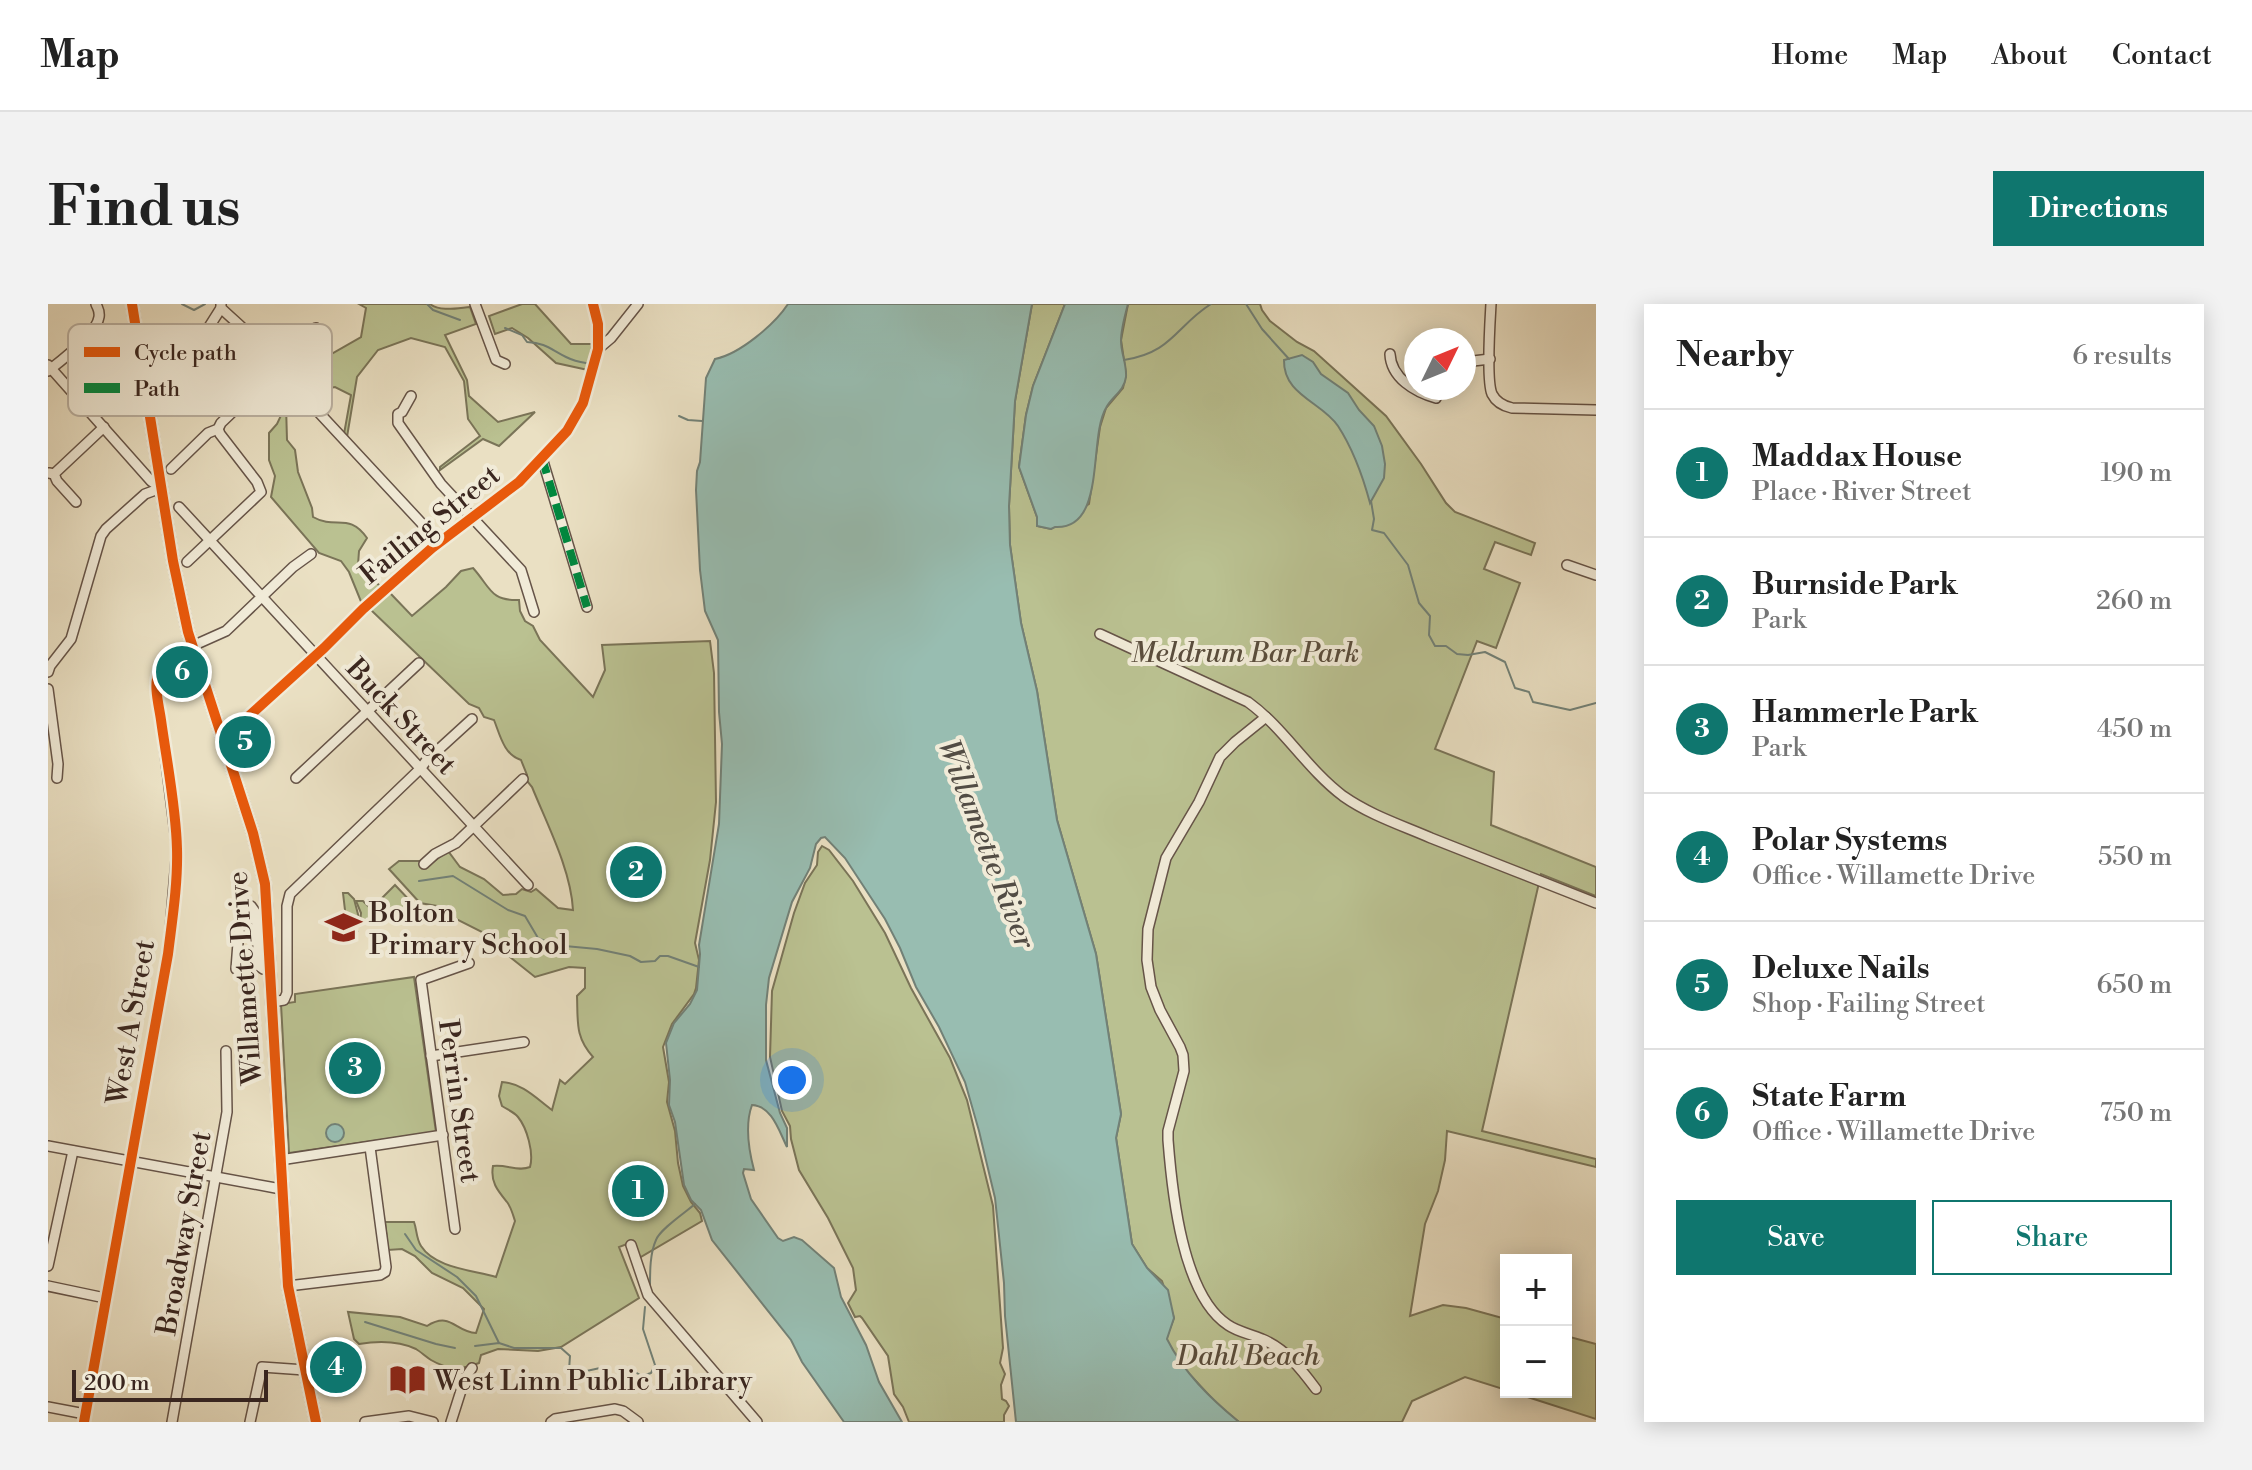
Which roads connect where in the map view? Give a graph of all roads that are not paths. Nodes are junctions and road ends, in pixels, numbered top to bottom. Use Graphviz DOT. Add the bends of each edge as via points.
graph roads {
  1 [pos="96,304"];
  2 [pos="132,304"];
  3 [pos="475,304"];
  4 [pos="593,304"];
  5 [pos="638,304"];
  6 [pos="1491,304"];
  7 [pos="221,306"];
  8 [pos="95,324"];
  9 [pos="135,324"];
  10 [pos="211,324"];
  11 [pos="238,324"];
  12 [pos="598,349"];
  13 [pos="68,351"];
  14 [pos="1390,354"];
  15 [pos="1490,359"];
  16 [pos="1476,361"];
  17 [pos="505,364"];
  18 [pos="49,368"];
  19 [pos="1404,380"];
  20 [pos="68,388"];
  21 [pos="411,396"];
  22 [pos="1596,410"];
  23 [pos="94,416"];
  24 [pos="150,416"];
  25 [pos="228,416"];
  26 [pos="322,416"];
  27 [pos="104,427"];
  28 [pos="218,429"];
  29 [pos="542,458"];
  30 [pos="171,469"];
  31 [pos="51,473"];
  32 [pos="161,488"];
  33 [pos="76,502"];
  34 [pos="179,507"];
  35 [pos="474,517"];
  36 [pos="210,540"];
  37 [pos="439,542"];
  38 [pos="311,554"];
  39 [pos="187,562"];
  40 [pos="1567,565"];
  41 [pos="1596,575"];
  42 [pos="263,597"];
  43 [pos="587,607"];
  44 [pos="534,612"];
  45 [pos="1100,634"];
  46 [pos="192,647"];
  47 [pos="316,655"];
  48 [pos="419,663"];
  49 [pos="48,672"];
  50 [pos="48,689"];
  51 [pos="368,712"];
  52 [pos="1266,717"];
  53 [pos="472,719"];
  54 [pos="225,749"];
  55 [pos="421,768"];
  56 [pos="57,778"];
  57 [pos="296,778"];
  58 [pos="523,779"];
  59 [pos="474,826"];
  60 [pos="424,864"];
  61 [pos="528,885"];
  62 [pos="1596,903"];
  63 [pos="469,963"];
  64 [pos="236,969"];
  65 [pos="270,969"];
  66 [pos="272,1002"];
  67 [pos="524,1042"];
  68 [pos="226,1051"];
  69 [pos="431,1056"];
  70 [pos="443,1135"];
  71 [pos="48,1146"];
  72 [pos="370,1147"];
  73 [pos="73,1151"];
  74 [pos="131,1160"];
  75 [pos="280,1160"];
  76 [pos="215,1178"];
  77 [pos="281,1189"];
  78 [pos="455,1229"];
  79 [pos="631,1245"];
  80 [pos="48,1266"];
  81 [pos="48,1286"];
  82 [pos="288,1286"];
  83 [pos="105,1298"];
  84 [pos="472,1368"];
  85 [pos="305,1370"];
  86 [pos="1316,1389"];
  87 [pos="48,1407"];
  88 [pos="84,1418"];
  89 [pos="172,1422"];
  90 [pos="250,1422"];
  91 [pos="316,1422"];
  92 [pos="365,1422"];
  93 [pos="433,1422"];
  94 [pos="451,1422"];
  95 [pos="551,1422"];
  96 [pos="638,1422"];
  97 [pos="757,1422"];
  1 -- 8 [label="street"];
  2 -- 9 [label="main road, Willamette Drive"];
  3 -- 17 [label="street" via="496,360"];
  4 -- 12 [label="street"];
  5 -- 12 [label="street, Failing Street"];
  6 -- 15 [label="street"];
  7 -- 10 [label="street"];
  7 -- 11 [label="street"];
  12 -- 29 [label="street, Failing Street" via="578,414"];
  13 -- 18 [label="street"];
  14 -- 19 [label="street"];
  15 -- 16 [label="street"];
  15 -- 22 [label="street" via="1490,387 1503,406"];
  18 -- 20 [label="street"];
  21 -- 35 [label="street" via="402,412 405,434 441,484"];
  23 -- 27 [label="street"];
  24 -- 32 [label="main road, Willamette Drive"];
  25 -- 28 [label="street"];
  26 -- 37 [label="street"];
  27 -- 31 [label="street"];
  27 -- 32 [label="street"];
  28 -- 30 [label="street"];
  28 -- 36 [label="street" via="261,492"];
  29 -- 35 [label="street, Failing Street"];
  29 -- 43 [label="street"];
  31 -- 33 [label="street"];
  32 -- 46 [label="main road, Willamette Drive"];
  32 -- 49 [label="street" via="145,494 101,536 71,639"];
  34 -- 36 [label="street, Buck Street"];
  35 -- 37 [label="street, Failing Street"];
  35 -- 44 [label="street" via="521,570"];
  36 -- 39 [label="street"];
  36 -- 42 [label="street, Buck Street"];
  37 -- 47 [label="street, Failing Street"];
  38 -- 42 [label="street, West A Street"];
  40 -- 41 [label="street"];
  42 -- 46 [label="street, West A Street" via="220,635"];
  42 -- 47 [label="street, Buck Street"];
  45 -- 52 [label="street" via="1237,696"];
  46 -- 54 [label="main road, Willamette Drive"];
  46 -- 74 [label="street, West A Street" via="170,656 156,681 177,862 168,954"];
  47 -- 51 [label="street, Buck Street"];
  47 -- 54 [label="street, Failing Street" via="238,726"];
  48 -- 51 [label="street"];
  50 -- 56 [label="street"];
  51 -- 55 [label="street, Buck Street"];
  51 -- 57 [label="street"];
  52 -- 62 [label="street" via="1328,784 1363,809"];
  52 -- 86 [label="street" via="1220,757 1166,858 1148,929 1147,960 1155,1000 1184,1061 1168,1140 1192,1275 1223,1323 1278,1347"];
  53 -- 55 [label="street"];
  54 -- 65 [label="main road, Willamette Drive" via="261,861"];
  55 -- 59 [label="street, Buck Street"];
  55 -- 66 [label="street" via="290,894 286,995"];
  58 -- 59 [label="street"];
  59 -- 60 [label="street"];
  59 -- 61 [label="street, Buck Street"];
  63 -- 69 [label="street, Perrin Street" via="421,980"];
  64 -- 65 [label="street" via="240,916 251,906 256,913 259,966"];
  65 -- 66 [label="main road, Willamette Drive"];
  66 -- 75 [label="main road, Willamette Drive"];
  67 -- 69 [label="street"];
  68 -- 76 [label="street, Broadway Street" via="227,1112"];
  69 -- 70 [label="street, Perrin Street"];
  70 -- 72 [label="street"];
  70 -- 78 [label="street, Perrin Street"];
  71 -- 73 [label="street"];
  72 -- 75 [label="street"];
  72 -- 82 [label="street" via="385,1272"];
  73 -- 74 [label="street"];
  73 -- 80 [label="street"];
  74 -- 76 [label="street"];
  74 -- 83 [label="street, West A Street"];
  75 -- 77 [label="main road, Willamette Drive"];
  76 -- 77 [label="street"];
  76 -- 89 [label="street, Broadway Street"];
  77 -- 82 [label="main road, Willamette Drive"];
  79 -- 97 [label="street" via="648,1295"];
  81 -- 83 [label="street"];
  82 -- 85 [label="main road, Willamette Drive"];
  83 -- 88 [label="street, West A Street"];
  84 -- 94 [label="street"];
  85 -- 90 [label="street" via="262,1367"];
  85 -- 91 [label="main road, Willamette Drive"];
  87 -- 88 [label="street"];
  92 -- 93 [label="street" via="399,1416"];
  95 -- 96 [label="street" via="615,1409"];
}
